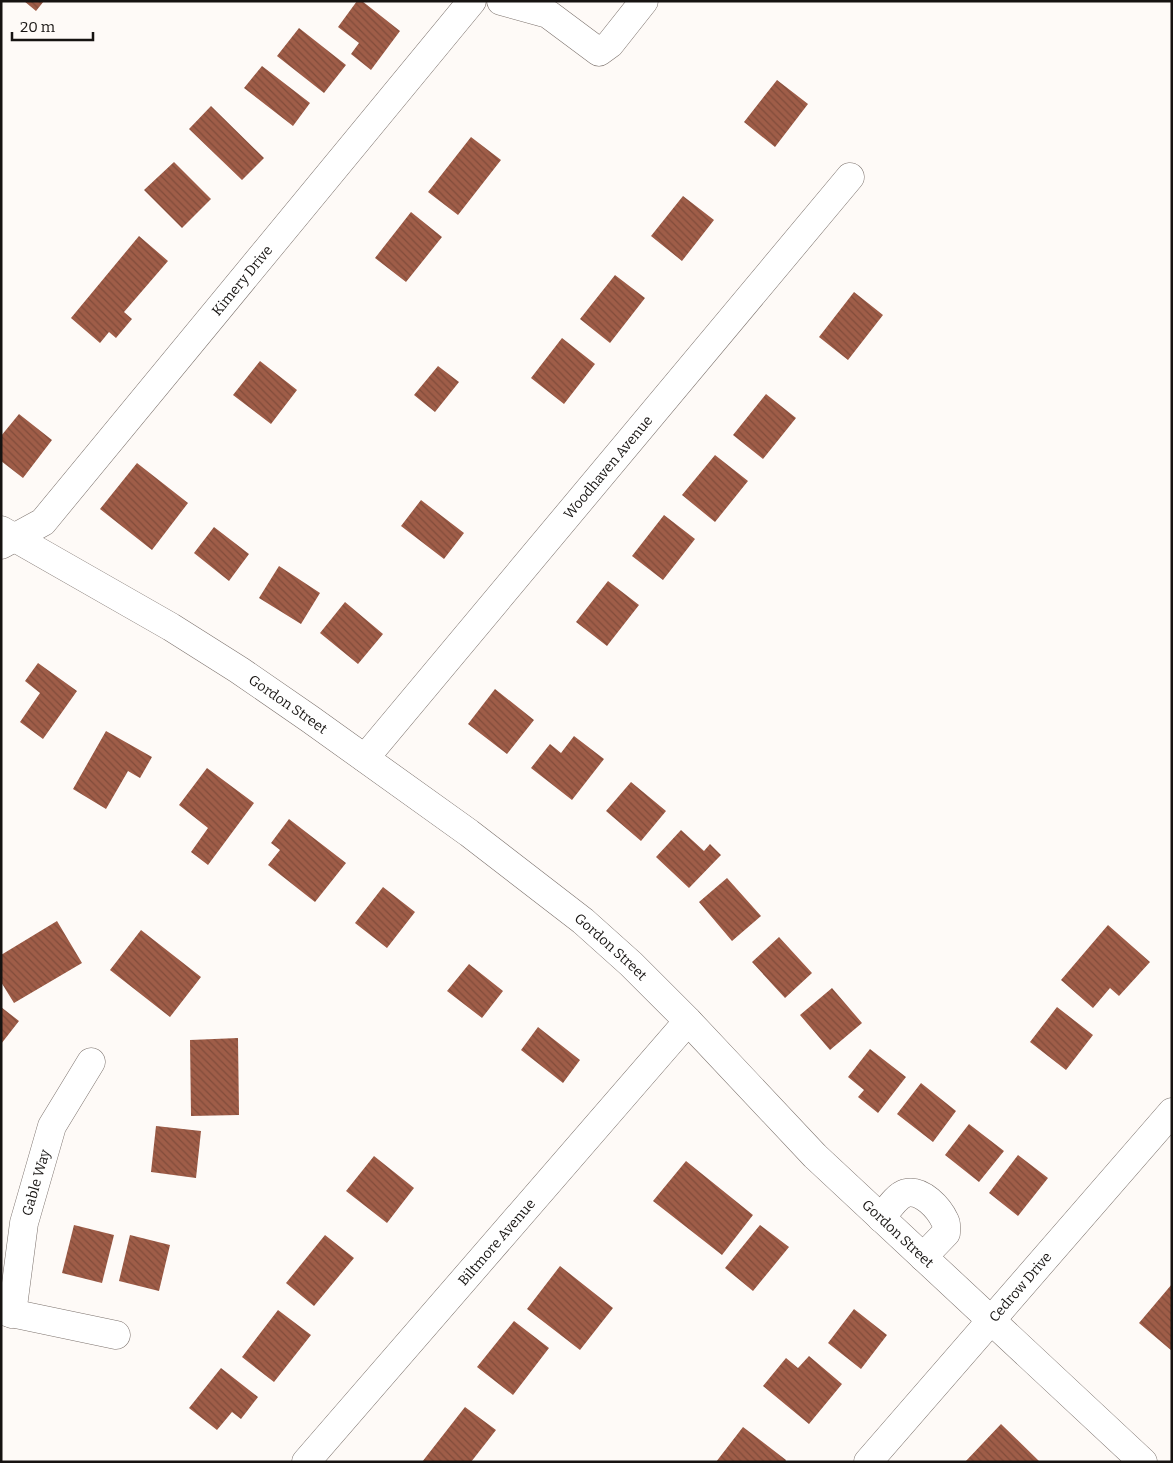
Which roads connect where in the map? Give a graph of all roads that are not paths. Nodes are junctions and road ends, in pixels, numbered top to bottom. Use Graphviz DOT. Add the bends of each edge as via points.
graph roads {
  1 [pos="472,1"];
  2 [pos="501,1"];
  3 [pos="644,1"];
  4 [pos="553,7"];
  5 [pos="850,177"];
  6 [pos="6,537"];
  7 [pos="365,758"];
  8 [pos="688,1022"];
  9 [pos="91,1062"];
  10 [pos="1172,1112"];
  11 [pos="881,1218"];
  12 [pos="923,1257"];
  13 [pos="7,1312"];
  14 [pos="992,1321"];
  15 [pos="116,1335"];
  16 [pos="306,1462"];
  17 [pos="868,1462"];
  18 [pos="1143,1462"];
  1 -- 6 [label="street, Kimery Drive" via="43,522"];
  2 -- 4 [label="street"];
  3 -- 4 [label="street" via="610,44 599,52"];
  5 -- 7 [label="street, Woodhaven Avenue"];
  6 -- 7 [label="street, Gordon Street" via="171,627"];
  7 -- 8 [label="street, Gordon Street" via="503,858 583,921"];
  8 -- 11 [label="street, Gordon Street" via="816,1156"];
  8 -- 16 [label="street, Biltmore Avenue"];
  9 -- 13 [label="street, Gable Way" via="52,1126 24,1223"];
  10 -- 14 [label="street, Cedrow Drive"];
  11 -- 12 [label="street, Gordon Street"];
  11 -- 12 [label="street" via="906,1193 918,1194 931,1202 946,1222 946,1233"];
  12 -- 14 [label="street, Gordon Street"];
  13 -- 15 [label="street"];
  14 -- 17 [label="street, Cedrow Drive"];
  14 -- 18 [label="street, Gordon Street"];
}
